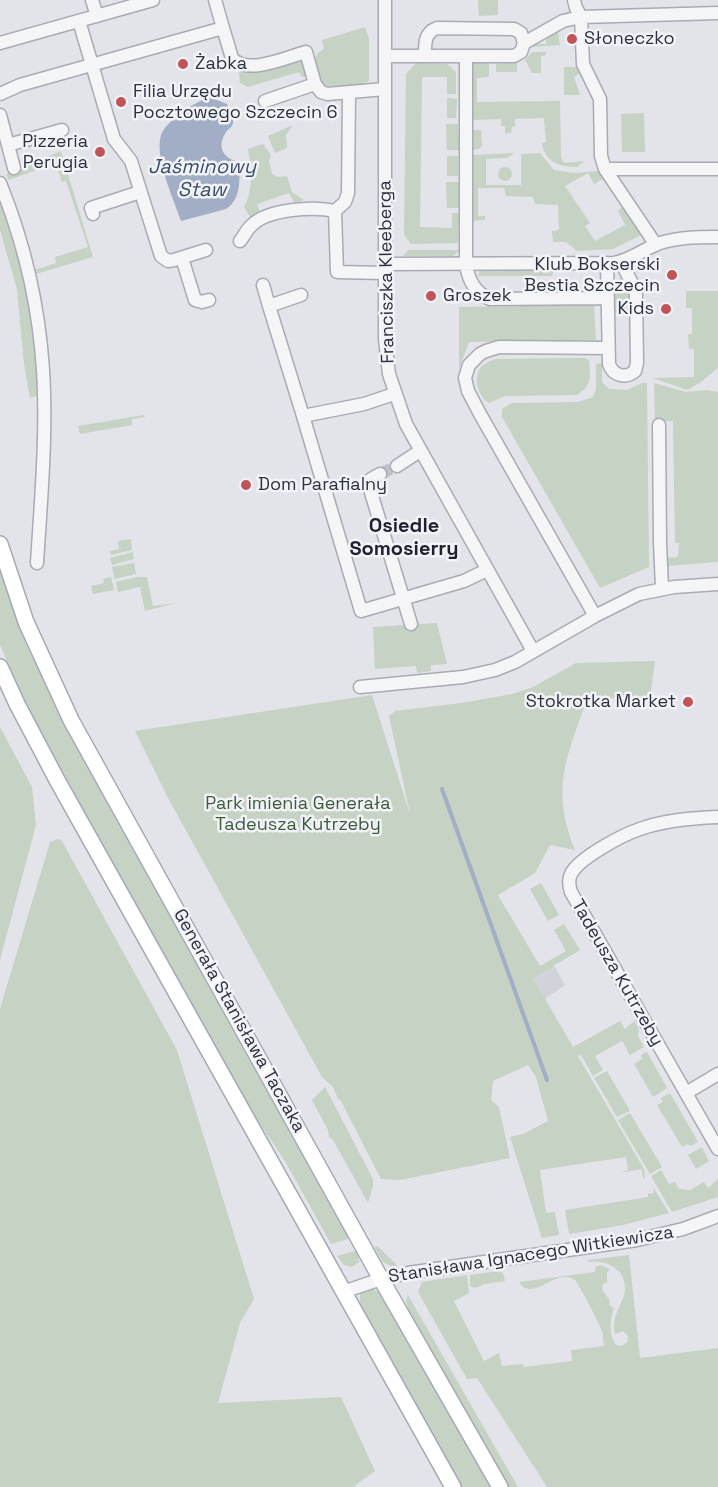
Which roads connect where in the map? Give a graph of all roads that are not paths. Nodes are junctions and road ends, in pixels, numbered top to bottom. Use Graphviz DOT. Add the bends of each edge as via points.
graph roads {
  1 [pos="92,0"];
  2 [pos="153,0"];
  3 [pos="215,0"];
  4 [pos="385,0"];
  5 [pos="574,0"];
  6 [pos="718,13"];
  7 [pos="97,16"];
  8 [pos="581,17"];
  9 [pos="79,21"];
  10 [pos="223,28"];
  11 [pos="1,43"];
  12 [pos="524,43"];
  13 [pos="385,56"];
  14 [pos="425,56"];
  15 [pos="466,56"];
  16 [pos="93,66"];
  17 [pos="315,84"];
  18 [pos="385,89"];
  19 [pos="349,93"];
  20 [pos="0,94"];
  21 [pos="265,101"];
  22 [pos="0,115"];
  23 [pos="62,130"];
  24 [pos="9,145"];
  25 [pos="14,168"];
  26 [pos="605,169"];
  27 [pos="718,169"];
  28 [pos="0,183"];
  29 [pos="140,192"];
  30 [pos="334,211"];
  31 [pos="93,214"];
  32 [pos="718,237"];
  33 [pos="240,241"];
  34 [pos="656,245"];
  35 [pos="206,250"];
  36 [pos="182,258"];
  37 [pos="621,262"];
  38 [pos="608,263"];
  39 [pos="466,264"];
  40 [pos="386,268"];
  41 [pos="263,285"];
  42 [pos="301,295"];
  43 [pos="608,298"];
  44 [pos="209,300"];
  45 [pos="269,306"];
  46 [pos="608,348"];
  47 [pos="394,394"];
  48 [pos="303,416"];
  49 [pos="659,425"];
  50 [pos="420,451"];
  51 [pos="397,466"];
  52 [pos="380,474"];
  53 [pos="0,544"];
  54 [pos="37,563"];
  55 [pos="487,570"];
  56 [pos="718,584"];
  57 [pos="662,588"];
  58 [pos="403,598"];
  59 [pos="595,616"];
  60 [pos="411,624"];
  61 [pos="533,651"];
  62 [pos="0,667"];
  63 [pos="360,687"];
  64 [pos="718,817"];
  65 [pos="718,1074"];
  66 [pos="686,1094"];
  67 [pos="718,1149"];
  68 [pos="718,1216"];
  69 [pos="381,1279"];
  70 [pos="343,1292"];
  71 [pos="453,1487"];
  72 [pos="500,1487"];
  1 -- 7 [label="street"];
  2 -- 7 [label="street"];
  3 -- 10 [label="street"];
  4 -- 13 [label="street, Franciszka Kleeberga"];
  5 -- 8 [label="street"];
  6 -- 8 [label="street"];
  7 -- 9 [label="street"];
  8 -- 12 [label="street" via="563,21"];
  8 -- 26 [label="street" via="583,64 600,99 601,156"];
  9 -- 11 [label="street"];
  9 -- 16 [label="street"];
  10 -- 16 [label="street"];
  10 -- 17 [label="street" via="232,58 239,64 256,66 306,52"];
  12 -- 14 [label="street" via="521,33 514,29 437,28 426,37"];
  12 -- 15 [label="street" via="521,52 514,56"];
  13 -- 14 [label="street"];
  13 -- 18 [label="street, Franciszka Kleeberga"];
  14 -- 15 [label="street"];
  15 -- 39 [label="street"];
  16 -- 20 [label="street"];
  16 -- 29 [label="street" via="114,139 131,161"];
  17 -- 19 [label="street" via="327,94"];
  17 -- 21 [label="street"];
  18 -- 19 [label="street"];
  18 -- 40 [label="street, Franciszka Kleeberga"];
  19 -- 30 [label="street" via="348,193 345,202"];
  22 -- 24 [label="street"];
  23 -- 24 [label="street"];
  24 -- 25 [label="street"];
  26 -- 27 [label="street"];
  26 -- 34 [label="street"];
  28 -- 54 [label="street" via="22,247 41,353 44,391"];
  29 -- 31 [label="street" via="91,208"];
  29 -- 36 [label="street" via="161,256 168,261"];
  30 -- 33 [label="street" via="300,208 271,216 252,225"];
  30 -- 40 [label="street" via="337,272"];
  32 -- 34 [label="street" via="693,237"];
  34 -- 37 [label="street"];
  35 -- 36 [label="street"];
  36 -- 44 [label="street" via="195,300"];
  37 -- 38 [label="street"];
  37 -- 46 [label="street" via="636,295 637,363 633,374 613,372"];
  38 -- 39 [label="street"];
  38 -- 43 [label="street"];
  39 -- 40 [label="street"];
  39 -- 43 [label="street" via="478,292 490,299"];
  40 -- 47 [label="street, Franciszka Kleeberga" via="386,351"];
  41 -- 45 [label="street"];
  42 -- 45 [label="street"];
  43 -- 46 [label="street"];
  45 -- 48 [label="street"];
  46 -- 59 [label="street" via="492,349 474,359 465,378 480,414"];
  47 -- 48 [label="street"];
  47 -- 50 [label="street, Franciszka Kleeberga"];
  48 -- 58 [label="street" via="360,611"];
  49 -- 57 [label="street"];
  50 -- 51 [label="street"];
  50 -- 55 [label="street, Franciszka Kleeberga"];
  52 -- 58 [label="street" via="371,479 369,486"];
  53 -- 69 [label="main road, Generała Stanisława Taczaka" via="26,622 71,720"];
  55 -- 58 [label="street" via="464,581"];
  55 -- 61 [label="street, Franciszka Kleeberga"];
  56 -- 57 [label="street"];
  57 -- 59 [label="street" via="639,594"];
  58 -- 60 [label="street"];
  59 -- 61 [label="street"];
  61 -- 63 [label="street" via="505,667 484,673"];
  62 -- 70 [label="main road" via="36,742"];
  64 -- 66 [label="street, Tadeusza Kutrzeby" via="639,829 581,861 568,881"];
  65 -- 66 [label="street"];
  66 -- 67 [label="street, Tadeusza Kutrzeby"];
  68 -- 69 [label="street, Stanisława Ignacego Witkiewicza" via="638,1240"];
  69 -- 70 [label="street, Stanisława Ignacego Witkiewicza"];
  69 -- 72 [label="main road, Generała Stanisława Taczaka"];
  70 -- 71 [label="main road"];
}
